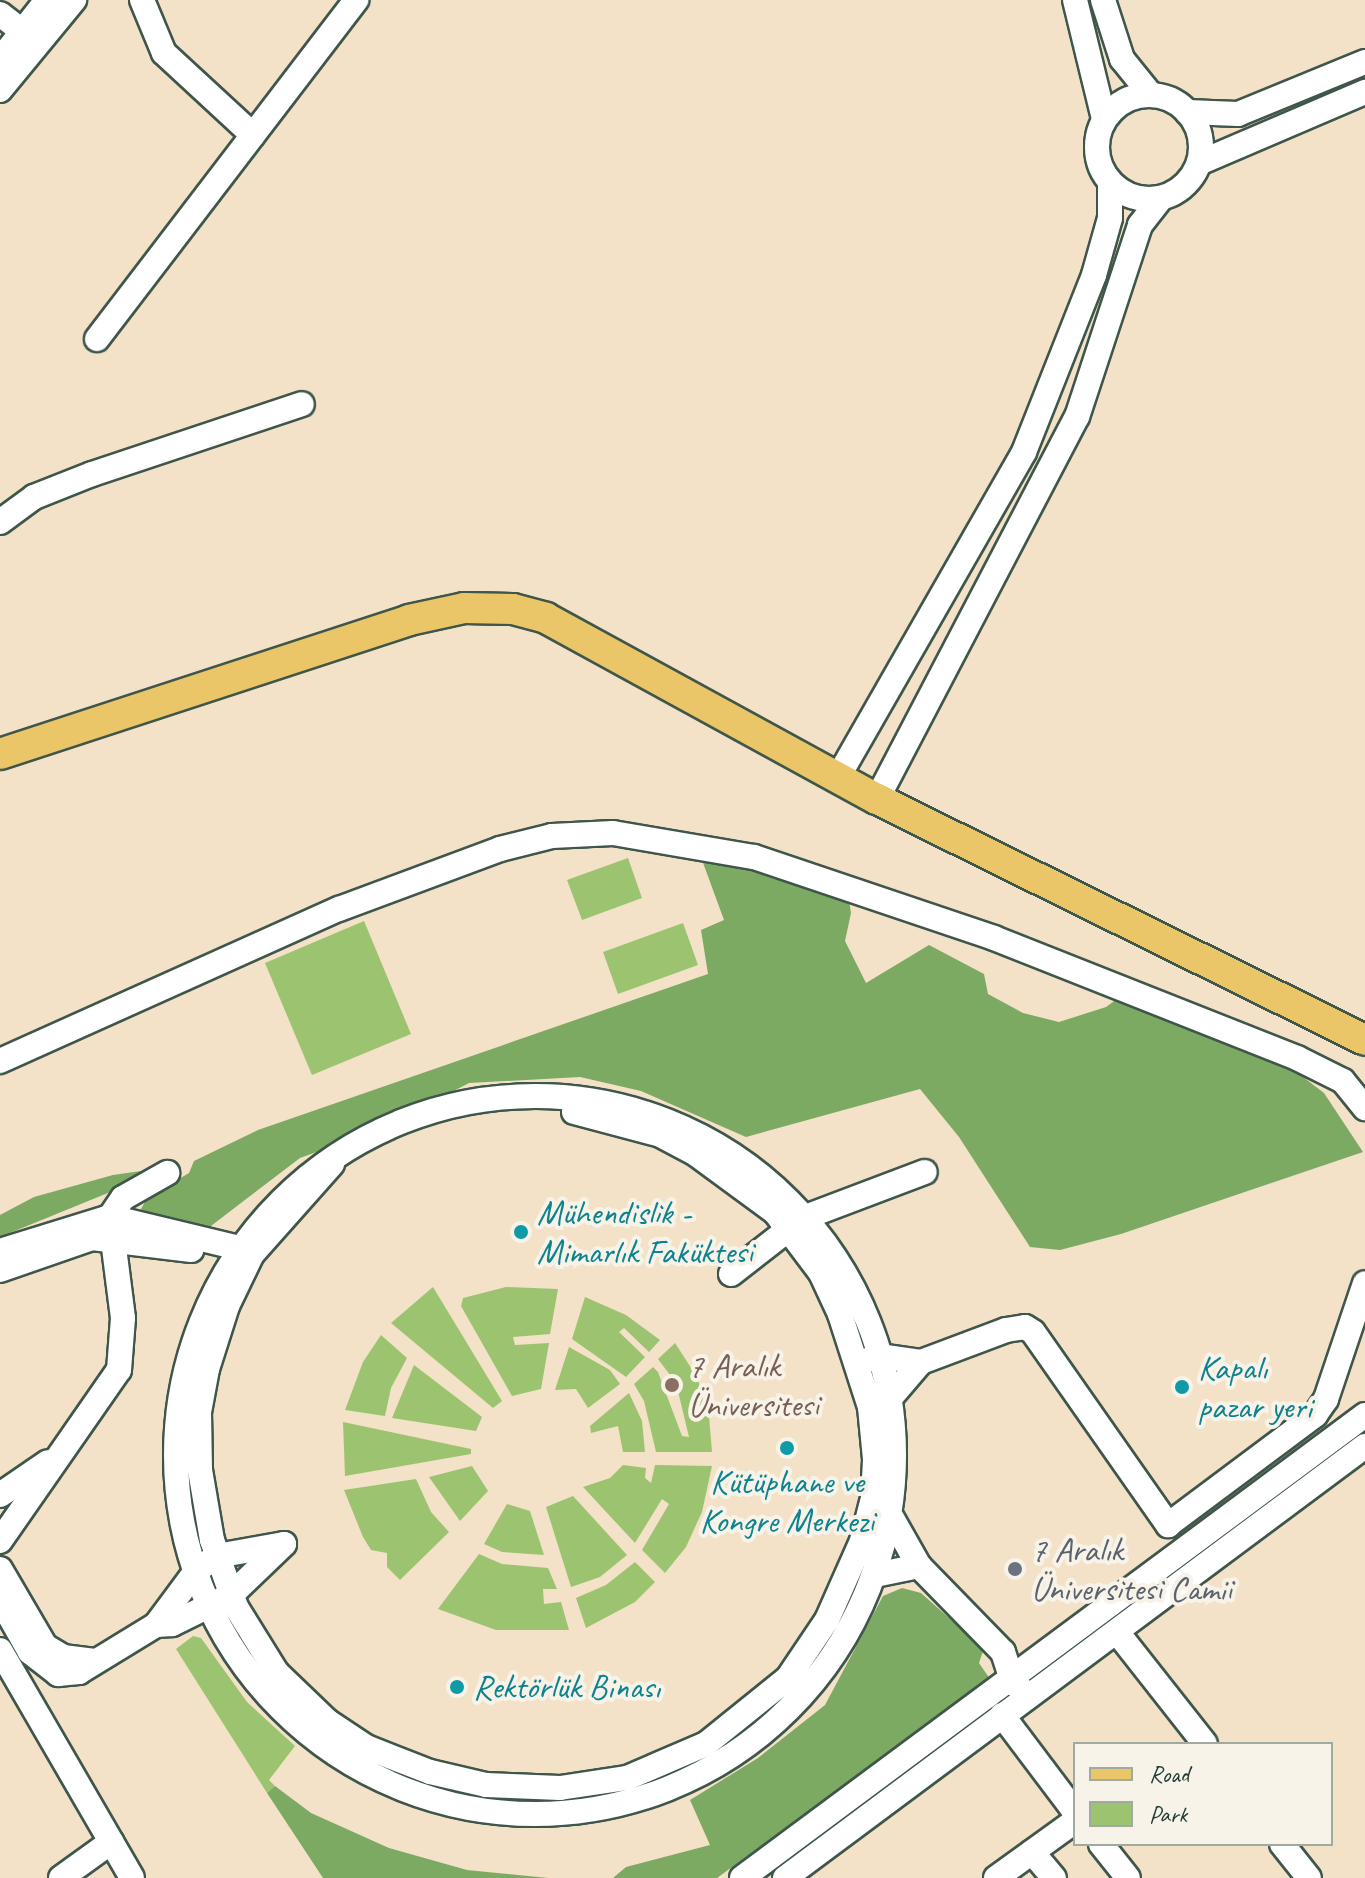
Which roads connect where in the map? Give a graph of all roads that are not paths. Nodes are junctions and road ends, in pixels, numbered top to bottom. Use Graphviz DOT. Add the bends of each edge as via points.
graph roads {
  1 [pos="47,0"];
  2 [pos="74,0"];
  3 [pos="142,0"];
  4 [pos="356,0"];
  5 [pos="1075,0"];
  6 [pos="1103,0"];
  7 [pos="0,14"];
  8 [pos="31,38"];
  9 [pos="0,60"];
  10 [pos="1365,62"];
  11 [pos="0,90"];
  12 [pos="1365,92"];
  13 [pos="1151,95"];
  14 [pos="1187,112"];
  15 [pos="1104,119"];
  16 [pos="253,135"];
  17 [pos="1199,163"];
  18 [pos="1110,183"];
  19 [pos="1160,199"];
  20 [pos="97,339"];
  21 [pos="302,404"];
  22 [pos="0,522"];
  23 [pos="0,734"];
  24 [pos="0,754"];
  25 [pos="842,769"];
  26 [pos="881,790"];
  27 [pos="1365,1019"];
  28 [pos="1365,1040"];
  29 [pos="0,1061"];
  30 [pos="1365,1108"];
  31 [pos="925,1172"];
  32 [pos="167,1173"];
  33 [pos="795,1223"];
  34 [pos="110,1228"];
  35 [pos="0,1251"];
  36 [pos="238,1257"];
  37 [pos="0,1270"];
  38 [pos="731,1274"];
  39 [pos="1365,1283"];
  40 [pos="868,1360"];
  41 [pos="921,1362"];
  42 [pos="880,1400"];
  43 [pos="1365,1415"];
  44 [pos="1365,1446"];
  45 [pos="60,1454"];
  46 [pos="0,1495"];
  47 [pos="892,1518"];
  48 [pos="0,1541"];
  49 [pos="217,1556"];
  50 [pos="919,1566"];
  51 [pos="0,1569"];
  52 [pos="196,1571"];
  53 [pos="875,1575"];
  54 [pos="0,1599"];
  55 [pos="220,1600"];
  56 [pos="847,1606"];
  57 [pos="156,1625"];
  58 [pos="1117,1632"];
  59 [pos="0,1650"];
  60 [pos="95,1661"];
  61 [pos="1020,1689"];
  62 [pos="1002,1715"];
  63 [pos="1203,1742"];
  64 [pos="1073,1809"];
  65 [pos="1073,1822"];
  66 [pos="111,1842"];
  67 [pos="1103,1846"];
  68 [pos="1284,1846"];
  69 [pos="1032,1852"];
  70 [pos="61,1878"];
  71 [pos="132,1878"];
  72 [pos="742,1878"];
  73 [pos="785,1878"];
  74 [pos="996,1878"];
  75 [pos="1054,1878"];
  76 [pos="1128,1878"];
  77 [pos="1309,1878"];
  1 -- 8 [label="street"];
  2 -- 8 [label="street"];
  3 -- 16 [label="street" via="164,53"];
  4 -- 16 [label="street"];
  5 -- 15 [label="street"];
  6 -- 13 [label="street" via="1122,59"];
  7 -- 8 [label="street"];
  8 -- 9 [label="street"];
  8 -- 11 [label="street"];
  10 -- 14 [label="street" via="1238,114"];
  12 -- 17 [label="street"];
  13 -- 14 [label="street"];
  13 -- 15 [label="street" via="1124,101"];
  14 -- 17 [label="street" via="1200,136"];
  15 -- 18 [label="street" via="1098,159"];
  16 -- 20 [label="street"];
  17 -- 19 [label="street" via="1184,186"];
  18 -- 19 [label="street" via="1133,197"];
  18 -- 25 [label="street" via="1110,218 1094,275 1024,452"];
  19 -- 26 [label="street" via="1140,225 1077,417"];
  21 -- 22 [label="street" via="34,497"];
  23 -- 25 [label="main road" via="403,601 462,588 516,589 553,600"];
  24 -- 25 [label="main road" via="409,620 464,608 513,609 546,618"];
  25 -- 26 [label="main road"];
  26 -- 27 [label="main road"];
  26 -- 28 [label="main road"];
  29 -- 30 [label="street" via="339,909 500,849 552,836 613,833 754,857 994,938 1297,1058 1343,1081"];
  31 -- 33 [label="street"];
  32 -- 34 [label="street" via="123,1198"];
  33 -- 36 [label="street" via="750,1168 711,1142 629,1105 582,1096 515,1094 443,1111 426,1124 332,1164"];
  33 -- 38 [label="street"];
  33 -- 40 [label="street" via="842,1271"];
  34 -- 35 [label="street"];
  34 -- 36 [label="street"];
  34 -- 37 [label="street"];
  34 -- 45 [label="street" via="123,1356"];
  36 -- 49 [label="street" via="199,1412 200,1470"];
  36 -- 52 [label="street" via="194,1334 180,1403 180,1467"];
  39 -- 41 [label="street" via="1326,1399 1315,1415 1168,1525 1033,1332 1025,1327 1006,1330"];
  40 -- 41 [label="street"];
  40 -- 42 [label="street"];
  41 -- 42 [label="street"];
  42 -- 47 [label="street" via="896,1442"];
  42 -- 56 [label="street" via="873,1498"];
  43 -- 61 [label="street"];
  44 -- 58 [label="street"];
  45 -- 46 [label="street"];
  45 -- 48 [label="street"];
  47 -- 50 [label="street"];
  47 -- 53 [label="street"];
  49 -- 52 [label="street"];
  49 -- 55 [label="street"];
  49 -- 55 [label="street" via="284,1544"];
  50 -- 53 [label="street"];
  50 -- 61 [label="street" via="1003,1652"];
  51 -- 60 [label="street" via="45,1646 63,1657"];
  52 -- 55 [label="street"];
  52 -- 57 [label="street"];
  53 -- 56 [label="street"];
  54 -- 60 [label="street" via="46,1669 72,1674"];
  55 -- 56 [label="street" via="260,1684 344,1761 429,1800 526,1815 563,1814 651,1794 732,1755 801,1696 842,1642"];
  55 -- 57 [label="street" via="172,1624"];
  57 -- 60 [label="street"];
  58 -- 61 [label="street"];
  58 -- 63 [label="street"];
  59 -- 66 [label="street"];
  61 -- 62 [label="street"];
  61 -- 72 [label="street"];
  62 -- 64 [label="street"];
  62 -- 73 [label="street"];
  65 -- 69 [label="street"];
  66 -- 70 [label="street"];
  66 -- 71 [label="street"];
  67 -- 76 [label="street"];
  68 -- 77 [label="street"];
  69 -- 74 [label="street"];
  69 -- 75 [label="street"];
}
